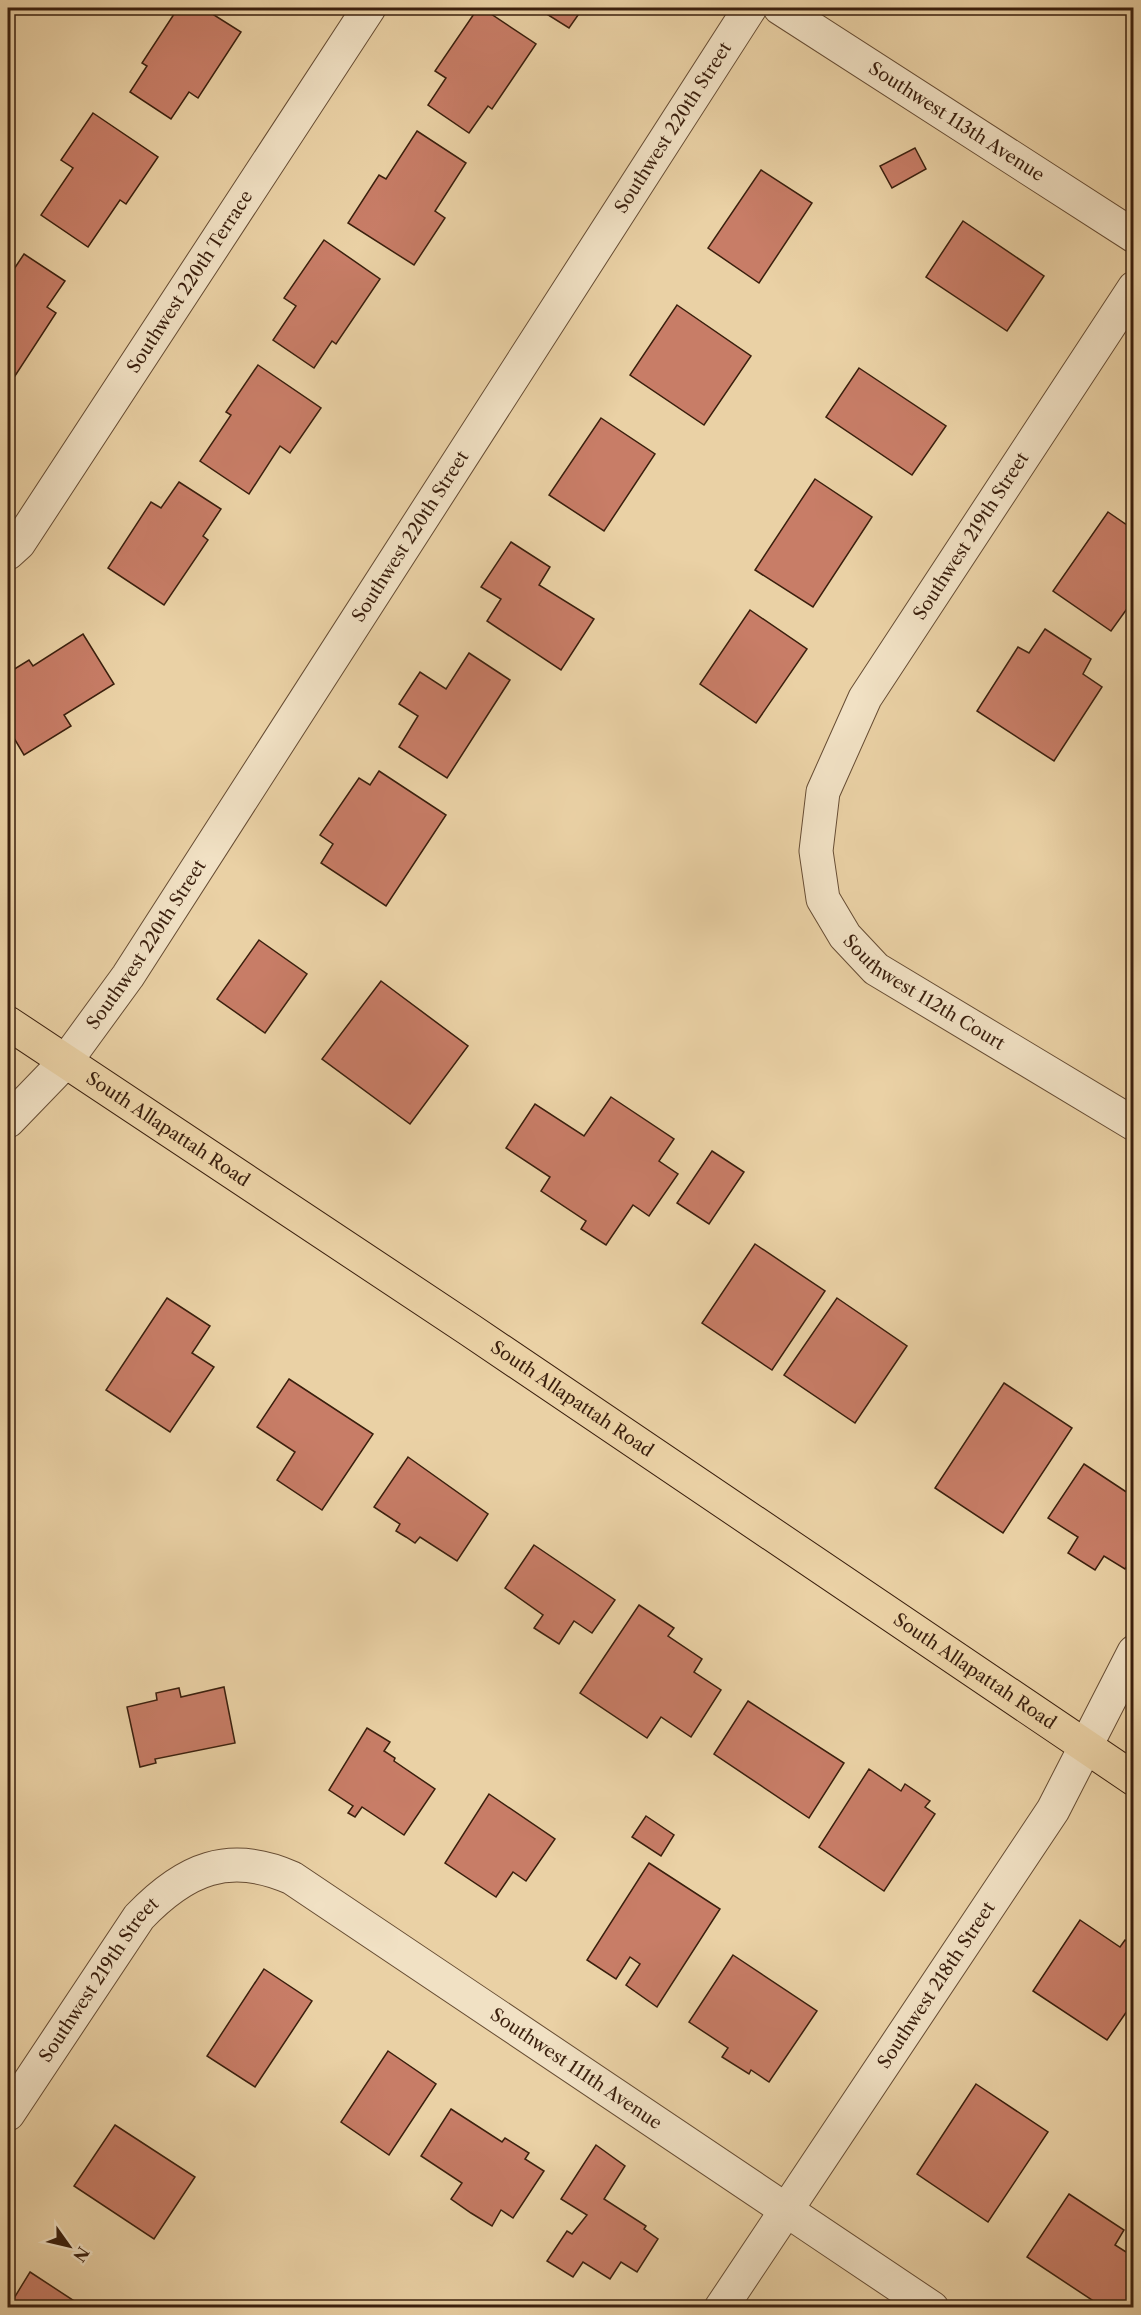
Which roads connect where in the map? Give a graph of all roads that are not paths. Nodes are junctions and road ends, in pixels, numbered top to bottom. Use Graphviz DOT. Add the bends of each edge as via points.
graph roads {
  1 [pos="369,8"];
  2 [pos="750,8"];
  3 [pos="780,8"];
  4 [pos="1134,236"];
  5 [pos="1134,288"];
  6 [pos="8,553"];
  7 [pos="823,792"];
  8 [pos="8,1023"];
  9 [pos="66,1061"];
  10 [pos="8,1121"];
  11 [pos="1134,1124"];
  12 [pos="1134,1652"];
  13 [pos="1084,1746"];
  14 [pos="1134,1779"];
  15 [pos="210,1867"];
  16 [pos="8,2114"];
  17 [pos="786,2210"];
  18 [pos="721,2307"];
  19 [pos="932,2307"];
  1 -- 6 [label="street, Southwest 220th Terrace" via="19,543"];
  2 -- 9 [label="street, Southwest 220th Street" via="128,976"];
  3 -- 4 [label="street, Southwest 113th Avenue"];
  5 -- 7 [label="street, Southwest 219th Street" via="865,698"];
  7 -- 11 [label="street, Southwest 112th Court" via="816,851 824,899 845,936 876,969"];
  8 -- 9 [label="main road, South Allapattah Road"];
  9 -- 10 [label="street, Southwest 220th Street"];
  9 -- 13 [label="main road, South Allapattah Road"];
  12 -- 13 [label="street, Southwest 218th Street"];
  13 -- 14 [label="main road, South Allapattah Road"];
  13 -- 17 [label="street, Southwest 218th Street" via="1053,1810"];
  15 -- 16 [label="street, Southwest 219th Street" via="164,1893 139,1917"];
  15 -- 17 [label="street, Southwest 111th Avenue" via="252,1865 292,1878"];
  17 -- 18 [label="street, Southwest 218th Street"];
  17 -- 19 [label="street, Southwest 111th Avenue"];
}
